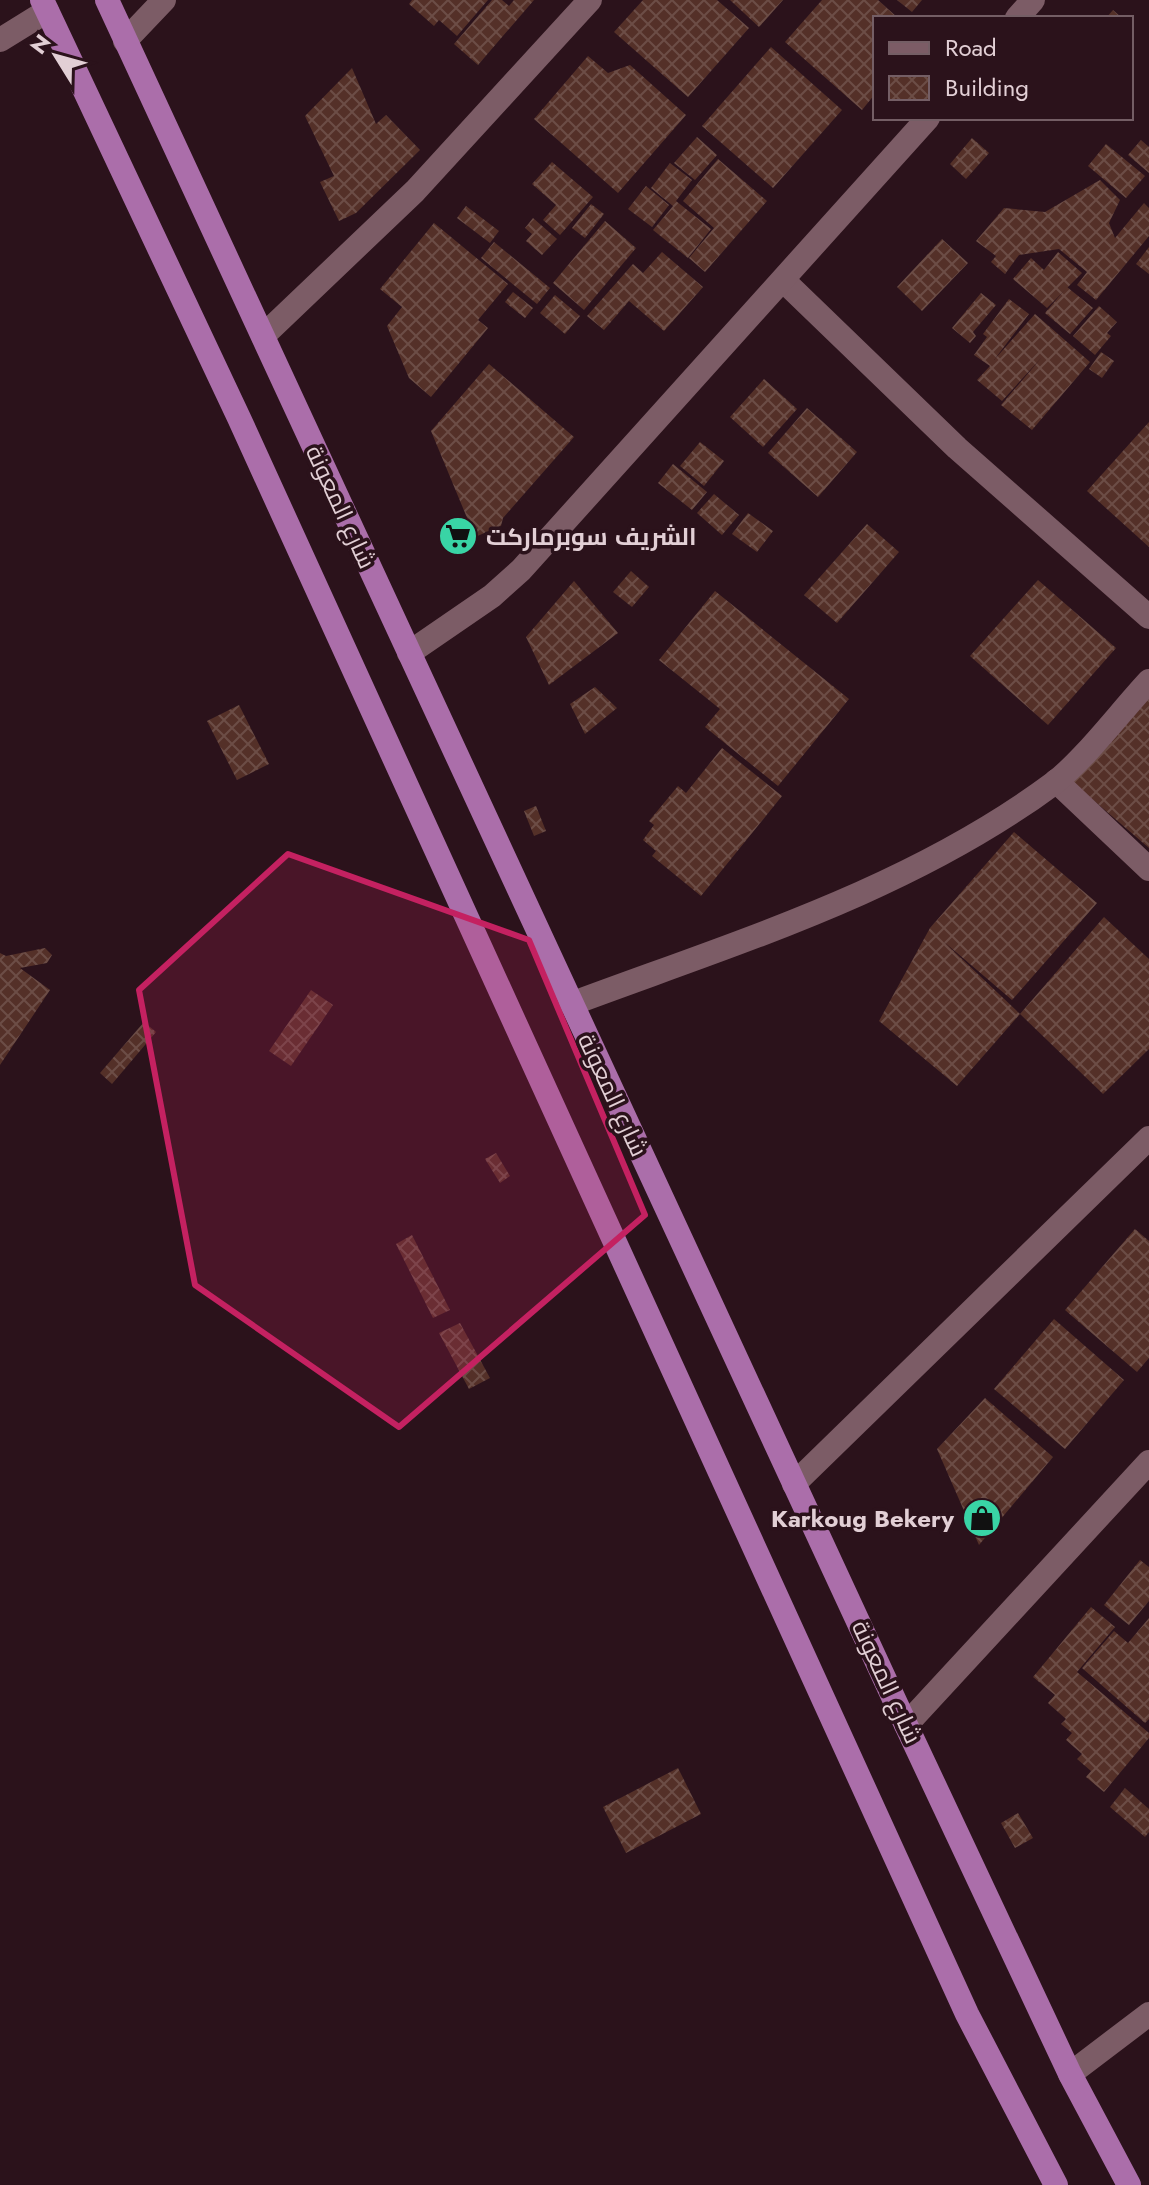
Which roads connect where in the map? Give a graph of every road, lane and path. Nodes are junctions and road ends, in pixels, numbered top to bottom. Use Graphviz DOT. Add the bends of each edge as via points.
graph roads {
  1 [pos="107,0"];
  2 [pos="164,0"];
  3 [pos="590,0"];
  4 [pos="1033,0"];
  5 [pos="44,6"];
  6 [pos="1019,16"];
  7 [pos="0,40"];
  8 [pos="125,41"];
  9 [pos="926,120"];
  10 [pos="784,281"];
  11 [pos="263,336"];
  12 [pos="1149,617"];
  13 [pos="409,653"];
  14 [pos="1149,681"];
  15 [pos="1056,781"];
  16 [pos="1149,869"];
  17 [pos="571,1004"];
  18 [pos="1149,1138"];
  19 [pos="1149,1462"];
  20 [pos="794,1484"];
  21 [pos="906,1725"];
  22 [pos="1149,2014"];
  23 [pos="1070,2074"];
  24 [pos="1056,2185"];
  25 [pos="1129,2185"];
  1 -- 8 [label="highway, شارع المعونة"];
  2 -- 8 [label="street"];
  3 -- 11 [label="street" via="415,191"];
  4 -- 6 [label="street"];
  5 -- 7 [label="street"];
  5 -- 24 [label="highway" via="214,363 967,2014"];
  8 -- 11 [label="highway, شارع المعونة"];
  9 -- 10 [label="street"];
  10 -- 12 [label="street" via="957,448"];
  10 -- 13 [label="street" via="521,570"];
  11 -- 13 [label="highway, شارع المعونة"];
  13 -- 17 [label="highway, شارع المعونة"];
  14 -- 15 [label="street"];
  15 -- 16 [label="street"];
  15 -- 17 [label="street" via="941,854 863,894"];
  17 -- 20 [label="highway, شارع المعونة"];
  18 -- 20 [label="street"];
  19 -- 21 [label="street"];
  20 -- 21 [label="highway, شارع المعونة"];
  21 -- 23 [label="highway, شارع المعونة"];
  22 -- 23 [label="street"];
  23 -- 25 [label="highway, شارع المعونة"];
}
